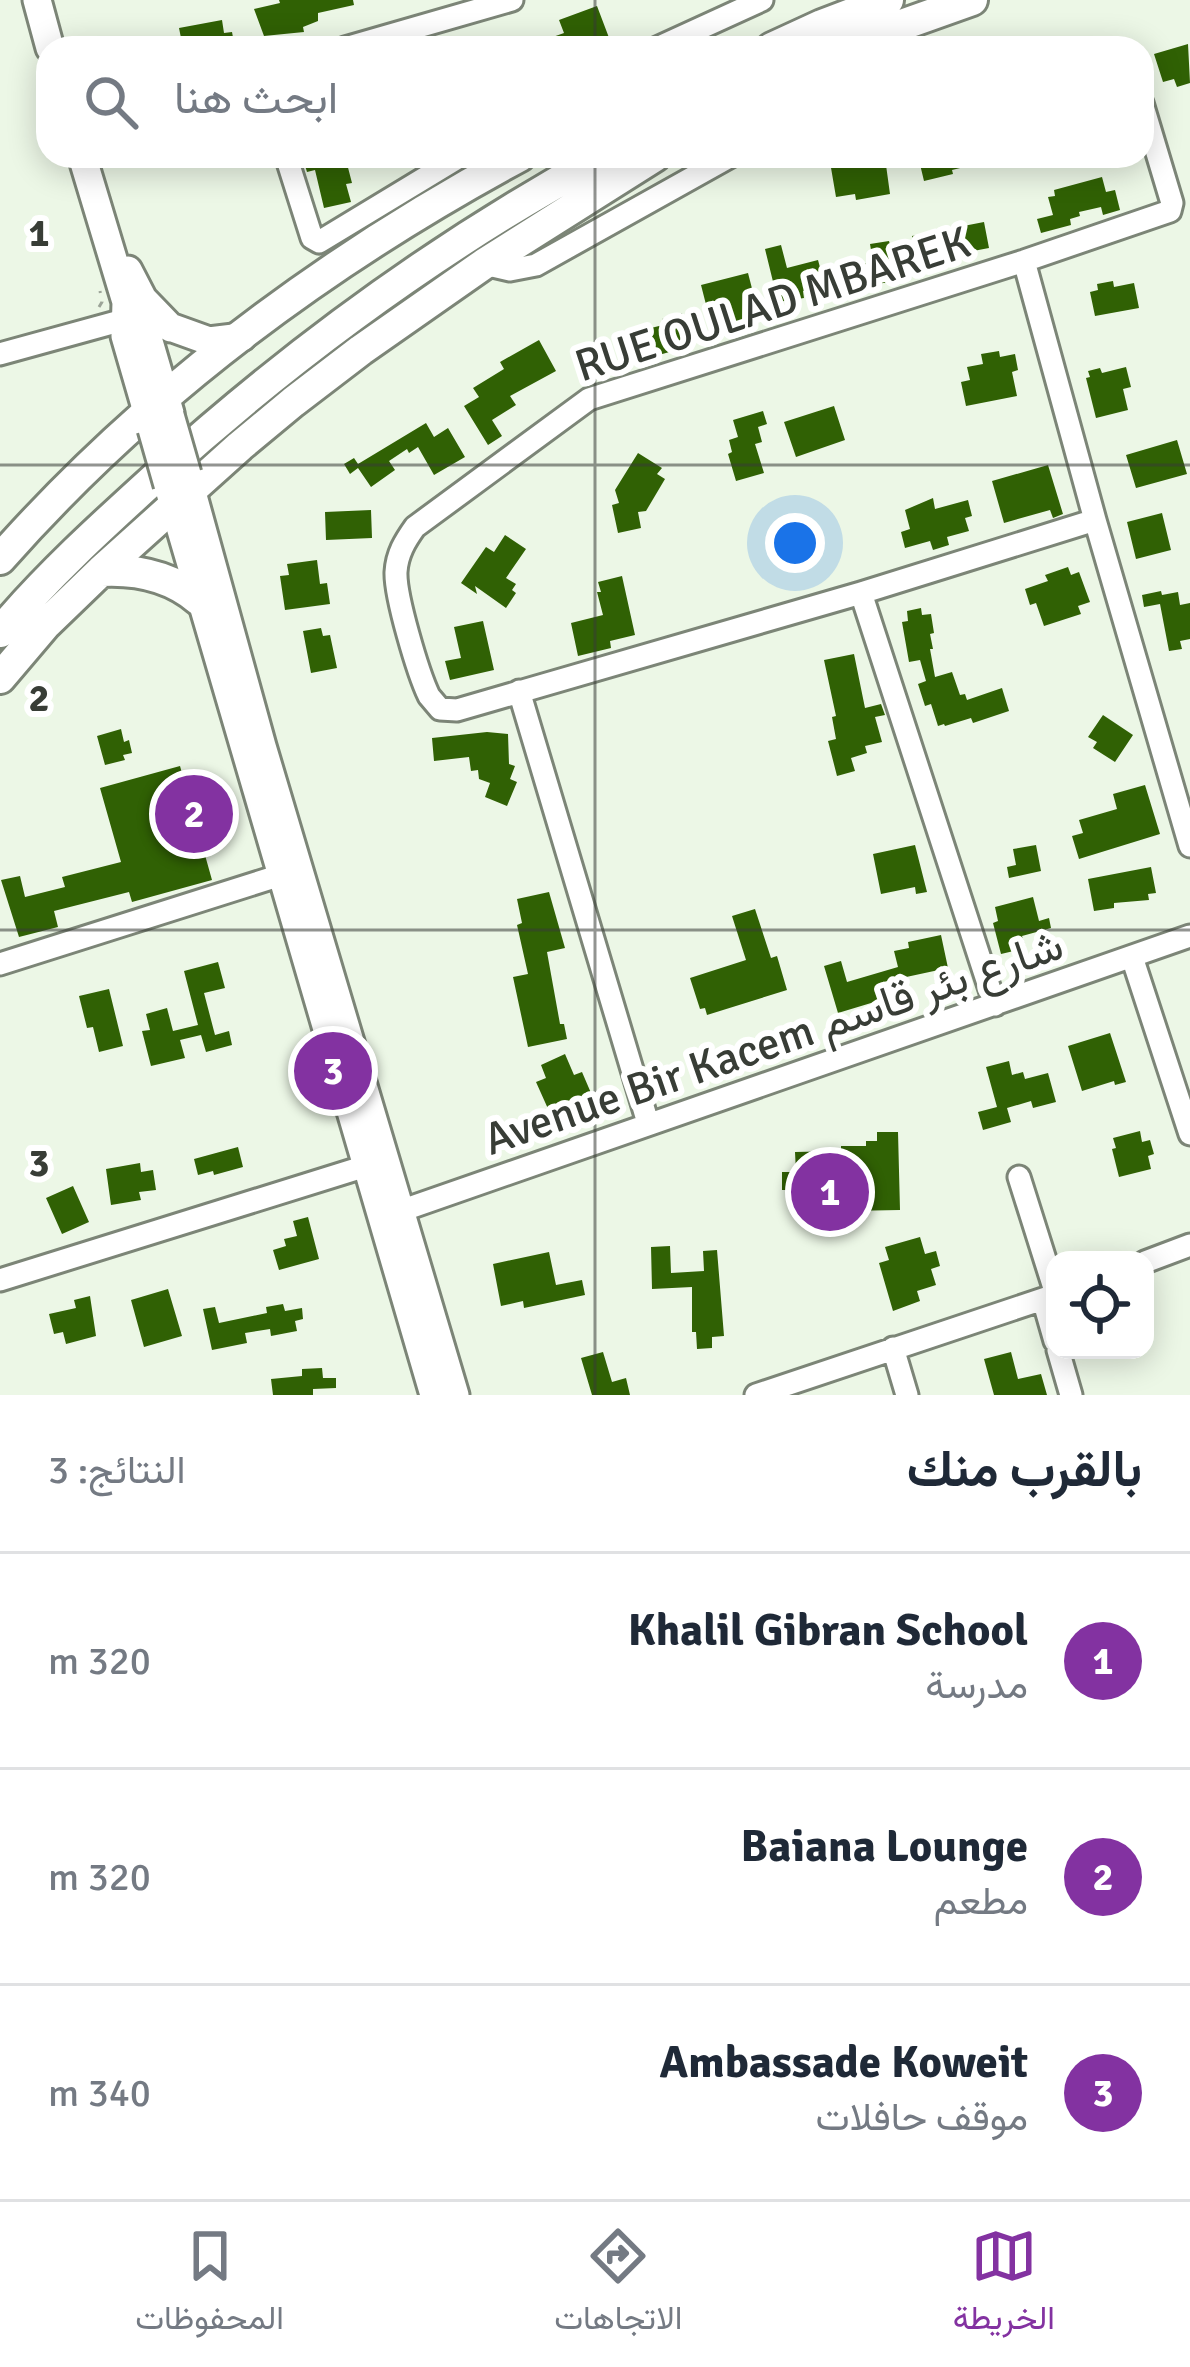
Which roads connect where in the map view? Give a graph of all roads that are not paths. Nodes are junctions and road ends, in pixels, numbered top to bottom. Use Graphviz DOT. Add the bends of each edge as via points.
graph roads {
  1 [pos="37,0"];
  2 [pos="512,0"];
  3 [pos="888,0"];
  4 [pos="971,0"];
  5 [pos="997,0"];
  6 [pos="754,1"];
  7 [pos="47,36"];
  8 [pos="387,36"];
  9 [pos="682,36"];
  10 [pos="829,36"];
  11 [pos="910,36"];
  12 [pos="1154,146"];
  13 [pos="86,168"];
  14 [pos="290,168"];
  15 [pos="441,168"];
  16 [pos="498,168"];
  17 [pos="546,168"];
  18 [pos="584,168"];
  19 [pos="636,168"];
  20 [pos="710,168"];
  21 [pos="102,219"];
  22 [pos="1024,261"];
  23 [pos="484,264"];
  24 [pos="122,307"];
  25 [pos="171,328"];
  26 [pos="242,337"];
  27 [pos="0,354"];
  28 [pos="159,413"];
  29 [pos="180,488"];
  30 [pos="1095,520"];
  31 [pos="0,559"];
  32 [pos="101,572"];
  33 [pos="861,593"];
  34 [pos="199,600"];
  35 [pos="0,603"];
  36 [pos="0,632"];
  37 [pos="0,678"];
  38 [pos="519,691"];
  39 [pos="1190,846"];
  40 [pos="281,875"];
  41 [pos="1190,936"];
  42 [pos="1132,957"];
  43 [pos="0,964"];
  44 [pos="995,1005"];
  45 [pos="648,1124"];
  46 [pos="1190,1134"];
  47 [pos="366,1166"];
  48 [pos="1019,1177"];
  49 [pos="391,1215"];
  50 [pos="1190,1245"];
  51 [pos="1154,1259"];
  52 [pos="1046,1277"];
  53 [pos="0,1280"];
  54 [pos="1046,1297"];
  55 [pos="893,1348"];
  56 [pos="1061,1359"];
  57 [pos="434,1395"];
  58 [pos="455,1395"];
  59 [pos="756,1395"];
  60 [pos="907,1395"];
  61 [pos="1071,1395"];
  1 -- 7 [label="main road"];
  2 -- 8 [label="street"];
  3 -- 10 [label="highway"];
  4 -- 10 [label="highway"];
  5 -- 11 [label="highway"];
  6 -- 9 [label="street"];
  12 -- 22 [label="street, RUE OULAD MBAREK" via="1172,208 1166,214"];
  13 -- 21 [label="main road"];
  14 -- 15 [label="street" via="319,242"];
  16 -- 26 [label="highway" via="371,244"];
  17 -- 35 [label="highway" via="405,254 290,339 185,426"];
  18 -- 36 [label="highway" via="478,230 303,352 141,490"];
  19 -- 23 [label="highway"];
  20 -- 23 [label="street" via="536,266"];
  21 -- 24 [label="main road"];
  21 -- 25 [label="main road" via="143,299"];
  22 -- 30 [label="street"];
  22 -- 38 [label="street, RUE OULAD MBAREK" via="589,399 429,515 404,541 396,573 429,696 440,709 457,710"];
  23 -- 29 [label="highway"];
  24 -- 25 [label="main road"];
  24 -- 27 [label="street"];
  24 -- 28 [label="main road" via="149,338"];
  25 -- 26 [label="main road" via="209,341"];
  26 -- 28 [label="highway"];
  28 -- 29 [label="main road, bridge"];
  28 -- 31 [label="highway"];
  29 -- 32 [label="highway"];
  29 -- 34 [label="main road"];
  29 -- 49 [label="main road" via="256,724"];
  30 -- 33 [label="street, RUE OULAD MBAREK"];
  30 -- 39 [label="street"];
  32 -- 34 [label="highway" via="154,575"];
  32 -- 37 [label="highway"];
  33 -- 38 [label="street, RUE OULAD MBAREK"];
  33 -- 44 [label="street"];
  34 -- 40 [label="main road"];
  38 -- 45 [label="street"];
  40 -- 43 [label="street"];
  40 -- 47 [label="main road"];
  41 -- 42 [label="street, Avenue Bir Kacem شارع بئر قاسم"];
  42 -- 44 [label="street, Avenue Bir Kacem شارع بئر قاسم"];
  42 -- 46 [label="street"];
  44 -- 45 [label="street, Avenue Bir Kacem شارع بئر قاسم"];
  45 -- 49 [label="street, Avenue Bir Kacem شارع بئر قاسم"];
  47 -- 49 [label="main road"];
  47 -- 53 [label="street"];
  48 -- 52 [label="street"];
  49 -- 57 [label="main road"];
  49 -- 58 [label="main road"];
  50 -- 51 [label="street"];
  54 -- 55 [label="street"];
  55 -- 59 [label="street"];
  55 -- 60 [label="street"];
  56 -- 61 [label="street"];
}
